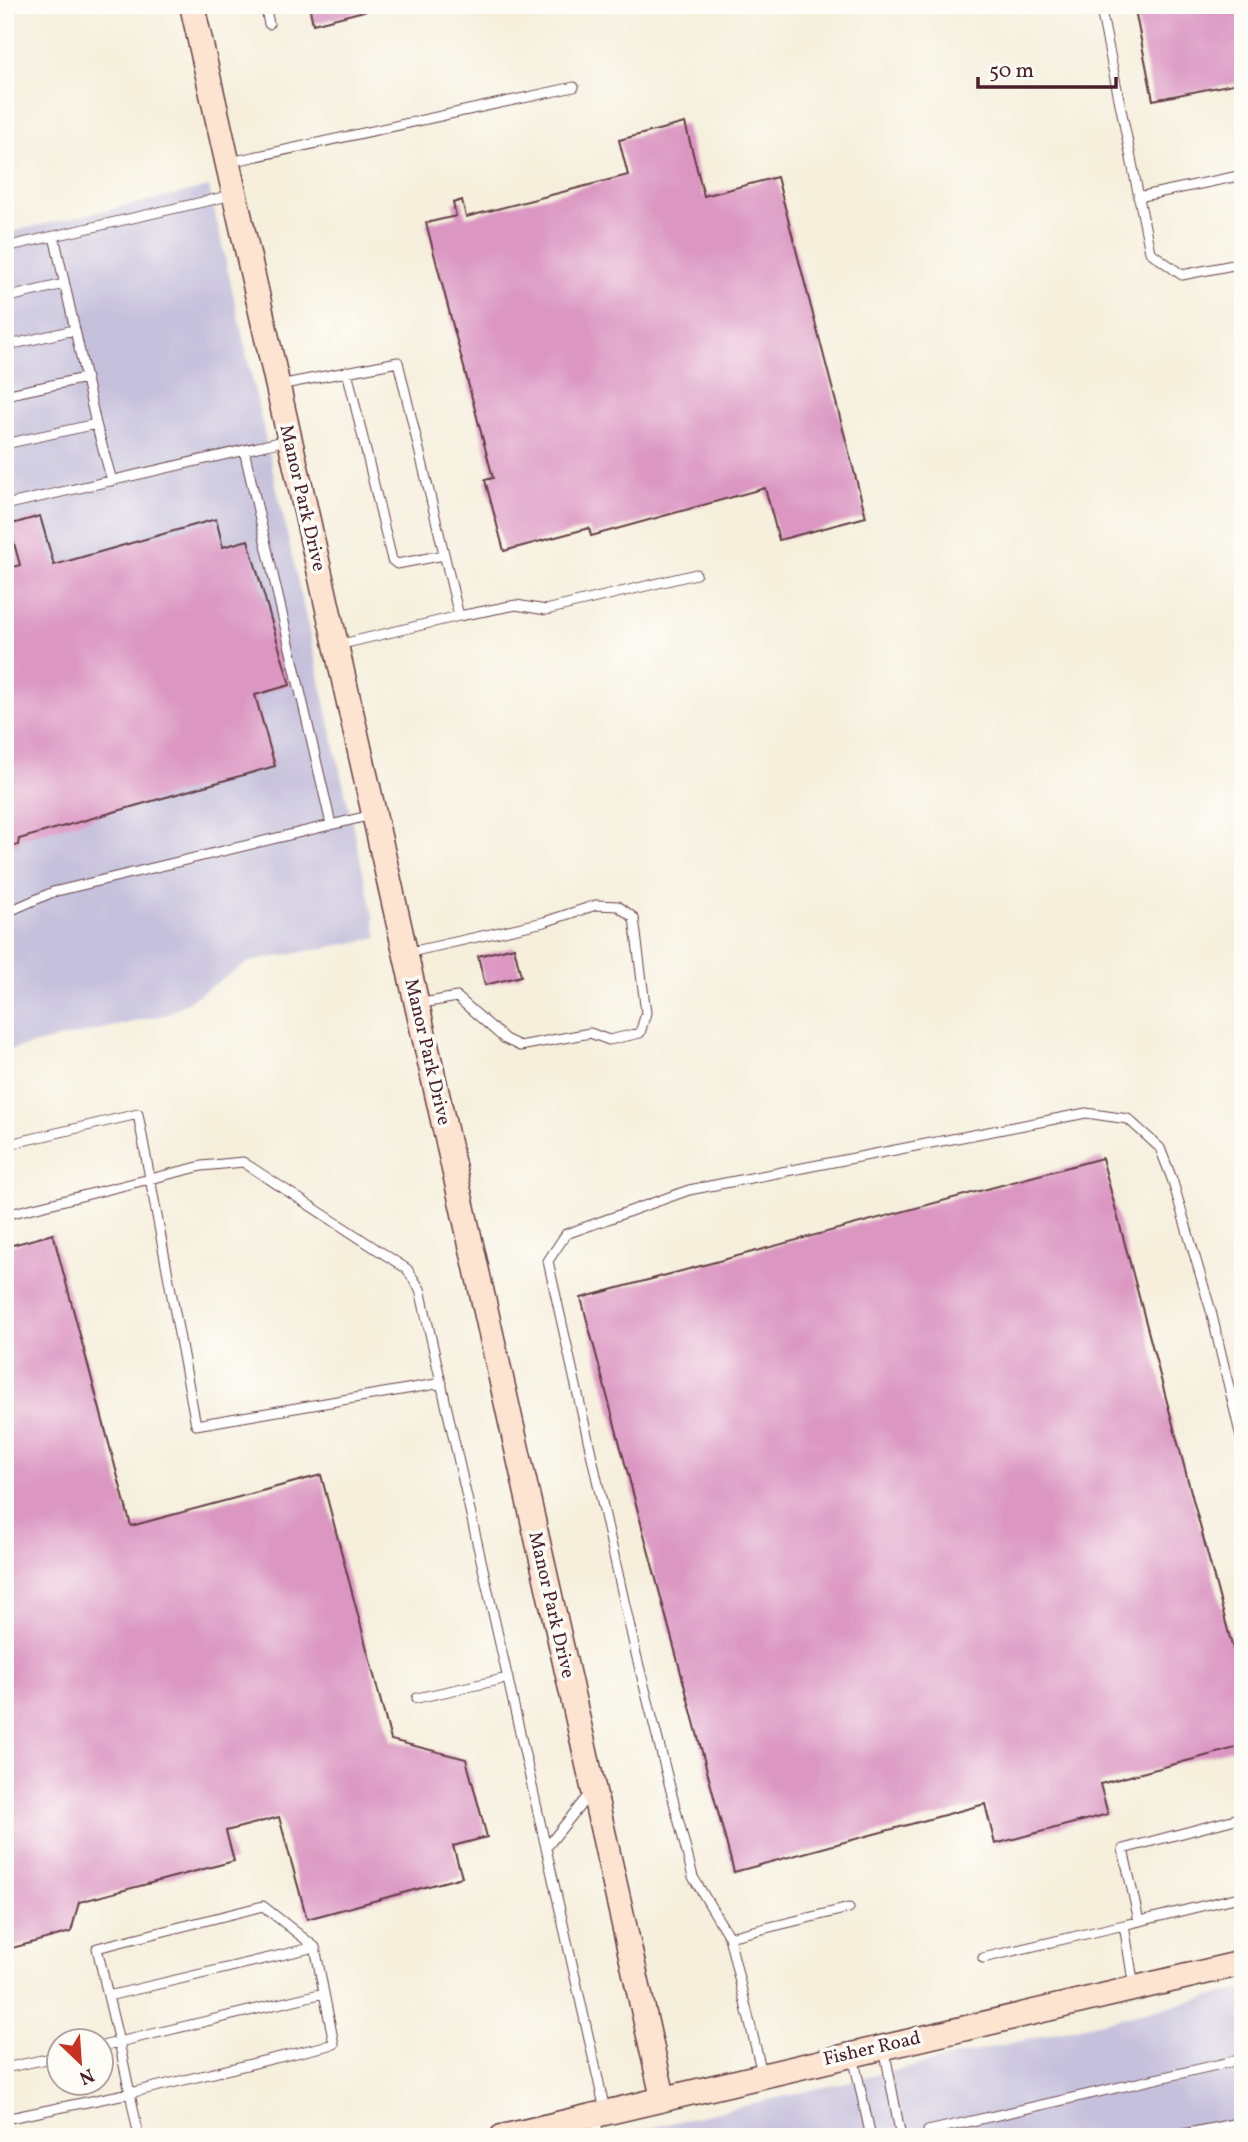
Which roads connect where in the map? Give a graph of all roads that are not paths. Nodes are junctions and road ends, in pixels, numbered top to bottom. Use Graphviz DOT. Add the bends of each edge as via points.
graph roads {
  1 [pos="192,5"];
  2 [pos="265,5"];
  3 [pos="1100,5"];
  4 [pos="269,24"];
  5 [pos="574,87"];
  6 [pos="227,163"];
  7 [pos="1243,175"];
  8 [pos="234,195"];
  9 [pos="1138,197"];
  10 [pos="54,236"];
  11 [pos="5,247"];
  12 [pos="1243,263"];
  13 [pos="64,284"];
  14 [pos="5,298"];
  15 [pos="74,331"];
  16 [pos="5,346"];
  17 [pos="348,371"];
  18 [pos="85,378"];
  19 [pos="277,386"];
  20 [pos="5,395"];
  21 [pos="96,424"];
  22 [pos="289,439"];
  23 [pos="5,444"];
  24 [pos="244,450"];
  25 [pos="112,481"];
  26 [pos="5,505"];
  27 [pos="444,555"];
  28 [pos="696,574"];
  29 [pos="458,616"];
  30 [pos="335,645"];
  31 [pos="373,814"];
  32 [pos="331,824"];
  33 [pos="5,913"];
  34 [pos="405,954"];
  35 [pos="416,1004"];
  36 [pos="5,1145"];
  37 [pos="151,1179"];
  38 [pos="5,1215"];
  39 [pos="442,1383"];
  40 [pos="1243,1446"];
  41 [pos="508,1678"];
  42 [pos="417,1698"];
  43 [pos="593,1790"];
  44 [pos="1243,1817"];
  45 [pos="546,1848"];
  46 [pos="1243,1896"];
  47 [pos="849,1908"];
  48 [pos="1139,1921"];
  49 [pos="1124,1925"];
  50 [pos="729,1937"];
  51 [pos="315,1947"];
  52 [pos="983,1958"];
  53 [pos="1243,1963"];
  54 [pos="1134,1989"];
  55 [pos="324,1993"];
  56 [pos="108,1996"];
  57 [pos="119,2042"];
  58 [pos="116,2043"];
  59 [pos="884,2047"];
  60 [pos="853,2054"];
  61 [pos="46,2059"];
  62 [pos="1243,2059"];
  63 [pos="5,2068"];
  64 [pos="762,2075"];
  65 [pos="130,2093"];
  66 [pos="663,2098"];
  67 [pos="5,2119"];
  68 [pos="599,2121"];
  69 [pos="1243,2122"];
  70 [pos="928,2131"];
  71 [pos="139,2137"];
  72 [pos="502,2137"];
  73 [pos="871,2137"];
  74 [pos="901,2137"];
  75 [pos="1169,2137"];
  1 -- 6 [label="street, Manor Park Drive"];
  2 -- 4 [label="lane"];
  3 -- 9 [label="lane"];
  5 -- 6 [label="lane"];
  6 -- 8 [label="street, Manor Park Drive"];
  7 -- 9 [label="lane"];
  8 -- 10 [label="lane"];
  8 -- 19 [label="street, Manor Park Drive"];
  9 -- 12 [label="lane" via="1150,252 1182,275"];
  10 -- 11 [label="lane"];
  10 -- 13 [label="lane"];
  13 -- 14 [label="lane"];
  13 -- 15 [label="lane"];
  15 -- 16 [label="lane"];
  15 -- 18 [label="lane"];
  17 -- 19 [label="lane"];
  17 -- 27 [label="lane" via="394,563"];
  17 -- 27 [label="lane" via="396,361 400,364"];
  18 -- 20 [label="lane"];
  18 -- 21 [label="lane"];
  19 -- 22 [label="street, Manor Park Drive"];
  21 -- 23 [label="lane"];
  21 -- 25 [label="lane"];
  22 -- 24 [label="lane"];
  22 -- 30 [label="street, Manor Park Drive"];
  24 -- 25 [label="lane"];
  24 -- 32 [label="lane"];
  25 -- 26 [label="lane"];
  27 -- 29 [label="lane"];
  28 -- 29 [label="lane" via="546,610 516,605"];
  29 -- 30 [label="lane"];
  30 -- 31 [label="street, Manor Park Drive"];
  31 -- 32 [label="lane"];
  31 -- 34 [label="street, Manor Park Drive"];
  32 -- 33 [label="lane" via="53,892"];
  34 -- 35 [label="street, Manor Park Drive"];
  34 -- 35 [label="lane" via="544,922 596,905 618,906 634,918 646,1013 640,1033 610,1040 590,1033 520,1046 505,1039 457,997"];
  35 -- 43 [label="street, Manor Park Drive"];
  36 -- 37 [label="lane" via="138,1114"];
  37 -- 38 [label="lane"];
  37 -- 39 [label="lane" via="202,1166 243,1162 407,1269 420,1289"];
  37 -- 39 [label="lane" via="196,1425"];
  39 -- 41 [label="lane"];
  40 -- 50 [label="lane" via="1211,1311 1172,1179 1160,1148 1128,1119 1086,1113 689,1190 566,1234 548,1261 636,1654 693,1877"];
  41 -- 42 [label="lane"];
  41 -- 45 [label="lane"];
  43 -- 45 [label="lane"];
  43 -- 66 [label="street, Manor Park Drive"];
  44 -- 48 [label="lane" via="1122,1849"];
  45 -- 68 [label="lane"];
  46 -- 48 [label="lane"];
  47 -- 50 [label="lane"];
  48 -- 49 [label="lane"];
  49 -- 52 [label="lane"];
  49 -- 54 [label="lane"];
  50 -- 64 [label="lane"];
  51 -- 55 [label="lane"];
  51 -- 56 [label="lane"];
  51 -- 56 [label="lane" via="263,1906 97,1948"];
  53 -- 54 [label="street, Fisher Road"];
  54 -- 59 [label="street, Fisher Road"];
  55 -- 57 [label="lane"];
  55 -- 65 [label="lane" via="334,2044"];
  56 -- 57 [label="lane"];
  57 -- 58 [label="lane"];
  57 -- 65 [label="lane"];
  59 -- 60 [label="street, Fisher Road"];
  59 -- 74 [label="lane"];
  60 -- 64 [label="street, Fisher Road"];
  60 -- 73 [label="lane"];
  61 -- 63 [label="lane"];
  62 -- 70 [label="lane"];
  64 -- 66 [label="street, Fisher Road"];
  65 -- 67 [label="lane"];
  65 -- 71 [label="lane"];
  66 -- 68 [label="street, Fisher Road"];
  68 -- 72 [label="street, Fisher Road"];
  69 -- 75 [label="lane"];
}
